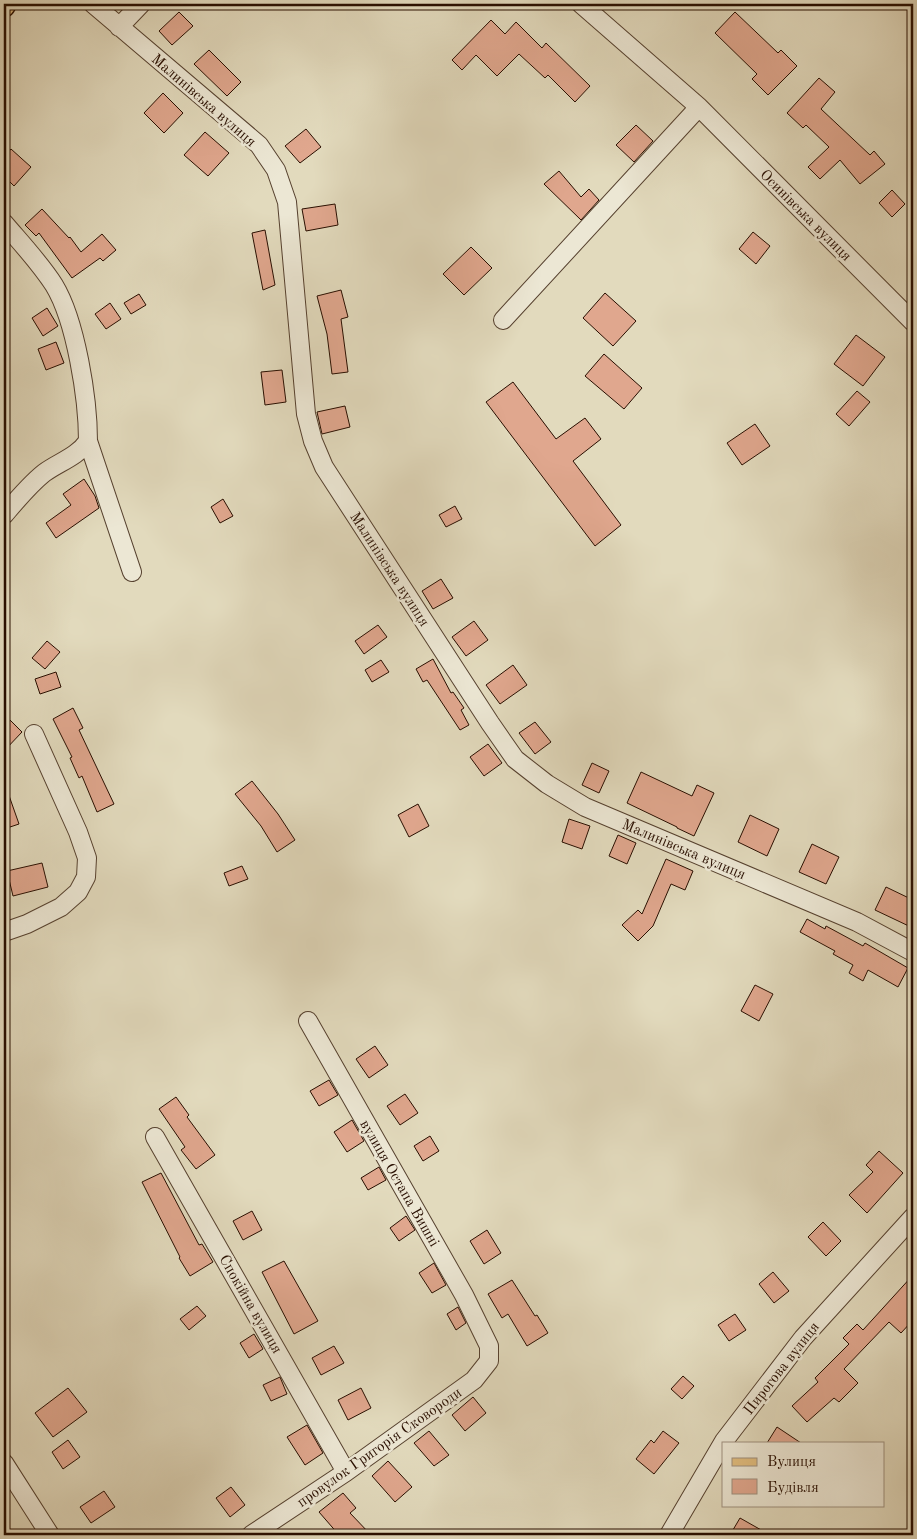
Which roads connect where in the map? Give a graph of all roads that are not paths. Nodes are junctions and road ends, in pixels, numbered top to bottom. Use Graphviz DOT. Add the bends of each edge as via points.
graph roads {
  1 [pos="93,4"];
  2 [pos="141,4"];
  3 [pos="581,4"];
  4 [pos="119,26"];
  5 [pos="699,107"];
  6 [pos="4,223"];
  7 [pos="503,320"];
  8 [pos="913,322"];
  9 [pos="88,441"];
  10 [pos="4,515"];
  11 [pos="132,572"];
  12 [pos="34,734"];
  13 [pos="4,932"];
  14 [pos="913,952"];
  15 [pos="308,1021"];
  16 [pos="155,1137"];
  17 [pos="913,1216"];
  18 [pos="489,1346"];
  19 [pos="723,1442"];
  20 [pos="722,1444"];
  21 [pos="4,1463"];
  22 [pos="346,1472"];
  23 [pos="50,1535"];
  24 [pos="251,1535"];
  25 [pos="669,1535"];
  1 -- 4 [label="street, Малинівська вулиця"];
  2 -- 4 [label="street"];
  3 -- 5 [label="street, Осинівська вулиця"];
  4 -- 14 [label="street, Малинівська вулиця" via="259,146 276,170 287,202 306,414 313,441 324,467 515,759 547,784 585,807 857,922"];
  5 -- 7 [label="street"];
  5 -- 8 [label="street, Осинівська вулиця"];
  6 -- 9 [label="street" via="39,263 66,310 88,418"];
  9 -- 10 [label="street" via="83,448 44,473"];
  9 -- 11 [label="street"];
  12 -- 13 [label="street" via="78,832 87,858 86,877 78,892 61,907"];
  15 -- 18 [label="street, вулиця Остапа Вишні" via="464,1295"];
  16 -- 22 [label="street, Спокійна вулиця"];
  17 -- 19 [label="street, Пирогова вулиця" via="803,1338"];
  18 -- 22 [label="street, провулок Григорія Сковороди" via="489,1361 474,1380"];
  20 -- 25 [label="street, Пирогова вулиця"];
  21 -- 23 [label="street"];
  22 -- 24 [label="street, провулок Григорія Сковороди"];
}
